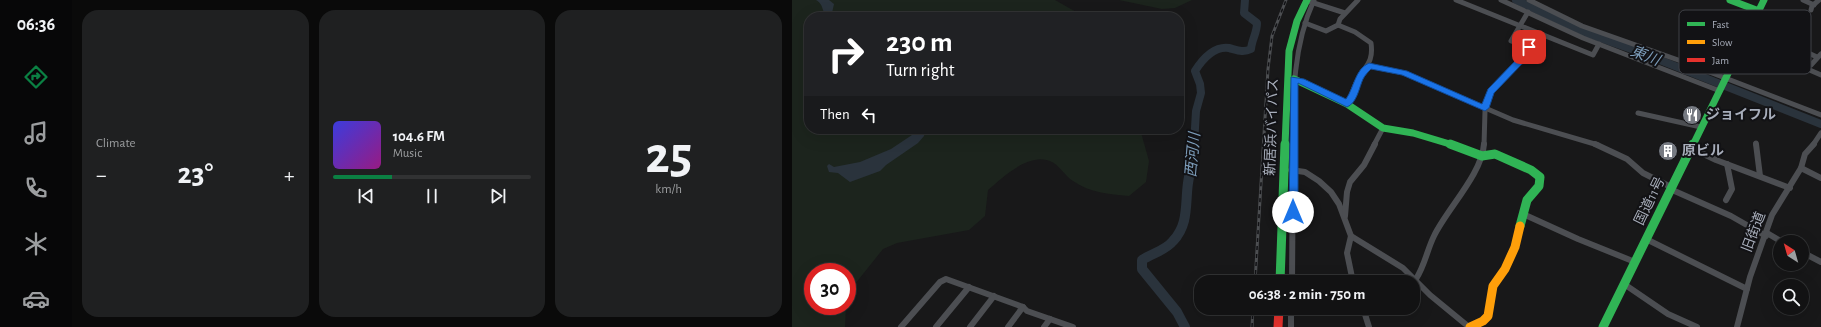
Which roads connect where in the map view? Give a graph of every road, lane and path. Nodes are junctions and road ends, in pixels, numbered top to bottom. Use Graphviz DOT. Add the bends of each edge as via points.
graph roads {
  1 [pos="1358,0"];
  2 [pos="1456,0"];
  3 [pos="1501,0"];
  4 [pos="1529,0"];
  5 [pos="1730,0"];
  6 [pos="1764,0"];
  7 [pos="1803,0"];
  8 [pos="1818,0"];
  9 [pos="1310,1"];
  10 [pos="1821,2"];
  11 [pos="1814,5"];
  12 [pos="1756,10"];
  13 [pos="1759,10"];
  14 [pos="1812,10"];
  15 [pos="1528,12"];
  16 [pos="1345,13"];
  17 [pos="1305,23"];
  18 [pos="1338,25"];
  19 [pos="1520,26"];
  20 [pos="1600,44"];
  21 [pos="1819,56"];
  22 [pos="1679,62"];
  23 [pos="1811,65"];
  24 [pos="1369,66"];
  25 [pos="1811,70"];
  26 [pos="1712,74"];
  27 [pos="1728,74"];
  28 [pos="1821,74"];
  29 [pos="1294,79"];
  30 [pos="1725,79"];
  31 [pos="1720,90"];
  32 [pos="1347,104"];
  33 [pos="1485,108"];
  34 [pos="1638,112"];
  35 [pos="1821,115"];
  36 [pos="1702,127"];
  37 [pos="1383,128"];
  38 [pos="1821,133"];
  39 [pos="1819,142"];
  40 [pos="1756,143"];
  41 [pos="1691,148"];
  42 [pos="1482,156"];
  43 [pos="1727,164"];
  44 [pos="1801,168"];
  45 [pos="1294,170"];
  46 [pos="1283,171"];
  47 [pos="1760,176"];
  48 [pos="1821,178"];
  49 [pos="1671,188"];
  50 [pos="1790,188"];
  51 [pos="1726,200"];
  52 [pos="1523,214"];
  53 [pos="1344,217"];
  54 [pos="1766,235"];
  55 [pos="1351,236"];
  56 [pos="1773,238"];
  57 [pos="1646,239"];
  58 [pos="1809,256"];
  59 [pos="1634,262"];
  60 [pos="1821,262"];
  61 [pos="1280,275"];
  62 [pos="1292,275"];
  63 [pos="1350,275"];
  64 [pos="1412,275"];
  65 [pos="1419,275"];
  66 [pos="1420,284"];
  67 [pos="1624,284"];
  68 [pos="969,287"];
  69 [pos="1747,289"];
  70 [pos="994,296"];
  71 [pos="1023,307"];
  72 [pos="1279,315"];
  73 [pos="1291,315"];
  74 [pos="1365,315"];
  75 [pos="1050,319"];
  76 [pos="901,327"];
  77 [pos="936,327"];
  78 [pos="970,327"];
  79 [pos="1008,327"];
  80 [pos="1044,327"];
  81 [pos="1073,327"];
  82 [pos="1278,327"];
  83 [pos="1291,327"];
  84 [pos="1369,327"];
  85 [pos="1469,327"];
  86 [pos="1603,327"];
  87 [pos="1697,327"];
  88 [pos="1737,327"];
  1 -- 16 [label="street"];
  2 -- 19 [label="street"];
  3 -- 15 [label="street"];
  4 -- 22 [label="street" via="1582,26"];
  5 -- 12 [label="main road"];
  6 -- 13 [label="main road, 国道11号"];
  7 -- 11 [label="street"];
  8 -- 10 [label="street"];
  8 -- 11 [label="street"];
  9 -- 16 [label="street"];
  9 -- 17 [label="street"];
  9 -- 46 [label="main road, 新居浜バイパス" via="1297,21 1289,51"];
  11 -- 14 [label="street"];
  15 -- 19 [label="street"];
  15 -- 20 [label="street"];
  16 -- 18 [label="street"];
  17 -- 18 [label="street" via="1326,31"];
  17 -- 29 [label="street"];
  18 -- 24 [label="street" via="1355,32 1370,43"];
  19 -- 20 [label="street" via="1592,55"];
  19 -- 33 [label="street" via="1510,41 1529,47 1527,58 1519,62 1490,91"];
  20 -- 31 [label="street"];
  21 -- 23 [label="street"];
  24 -- 32 [label="street" via="1360,76"];
  24 -- 33 [label="street" via="1404,73"];
  25 -- 28 [label="street"];
  26 -- 30 [label="street"];
  27 -- 30 [label="main road, 国道11号"];
  29 -- 32 [label="main road"];
  29 -- 45 [label="street"];
  30 -- 31 [label="main road, 国道11号"];
  30 -- 35 [label="street"];
  31 -- 36 [label="main road, 国道11号"];
  32 -- 37 [label="main road"];
  33 -- 42 [label="street"];
  33 -- 49 [label="street" via="1514,120 1602,146"];
  34 -- 36 [label="street"];
  36 -- 41 [label="main road, 国道11号"];
  37 -- 42 [label="main road" via="1443,141"];
  37 -- 53 [label="street" via="1364,165 1350,182"];
  38 -- 39 [label="street, 旧街道"];
  39 -- 44 [label="street, 旧街道" via="1805,154"];
  40 -- 47 [label="street"];
  41 -- 43 [label="street"];
  41 -- 49 [label="main road, 国道11号"];
  42 -- 52 [label="main road" via="1495,154 1531,170 1540,177 1539,186 1527,200"];
  42 -- 65 [label="street" via="1458,200 1434,236"];
  43 -- 47 [label="street"];
  43 -- 51 [label="street" via="1732,189"];
  44 -- 48 [label="street"];
  44 -- 50 [label="street, 旧街道"];
  45 -- 46 [label="street"];
  45 -- 53 [label="street" via="1308,174 1329,190"];
  45 -- 62 [label="street"];
  46 -- 61 [label="main road, 新居浜バイパス"];
  47 -- 50 [label="street"];
  49 -- 54 [label="street"];
  49 -- 57 [label="main road, 国道11号"];
  50 -- 54 [label="street, 旧街道" via="1772,215"];
  52 -- 59 [label="street"];
  52 -- 85 [label="main road" via="1515,247 1505,269 1493,286 1488,316 1483,322"];
  53 -- 55 [label="street"];
  54 -- 56 [label="street"];
  54 -- 69 [label="street, 旧街道"];
  55 -- 63 [label="street" via="1346,254"];
  55 -- 64 [label="street"];
  57 -- 59 [label="main road, 国道11号"];
  57 -- 69 [label="street"];
  58 -- 60 [label="street"];
  59 -- 67 [label="main road, 国道11号"];
  66 -- 85 [label="street"];
  67 -- 86 [label="main road, 国道11号"];
  67 -- 87 [label="street" via="1668,314"];
  68 -- 70 [label="street"];
  68 -- 76 [label="street" via="946,279 940,282"];
  68 -- 77 [label="street"];
  69 -- 88 [label="street, 旧街道"];
  70 -- 71 [label="street"];
  70 -- 78 [label="street"];
  71 -- 75 [label="street" via="1027,311"];
  71 -- 79 [label="street"];
  72 -- 82 [label="main road"];
  73 -- 83 [label="street"];
  74 -- 84 [label="street"];
  75 -- 80 [label="street"];
  75 -- 81 [label="street"];
}
